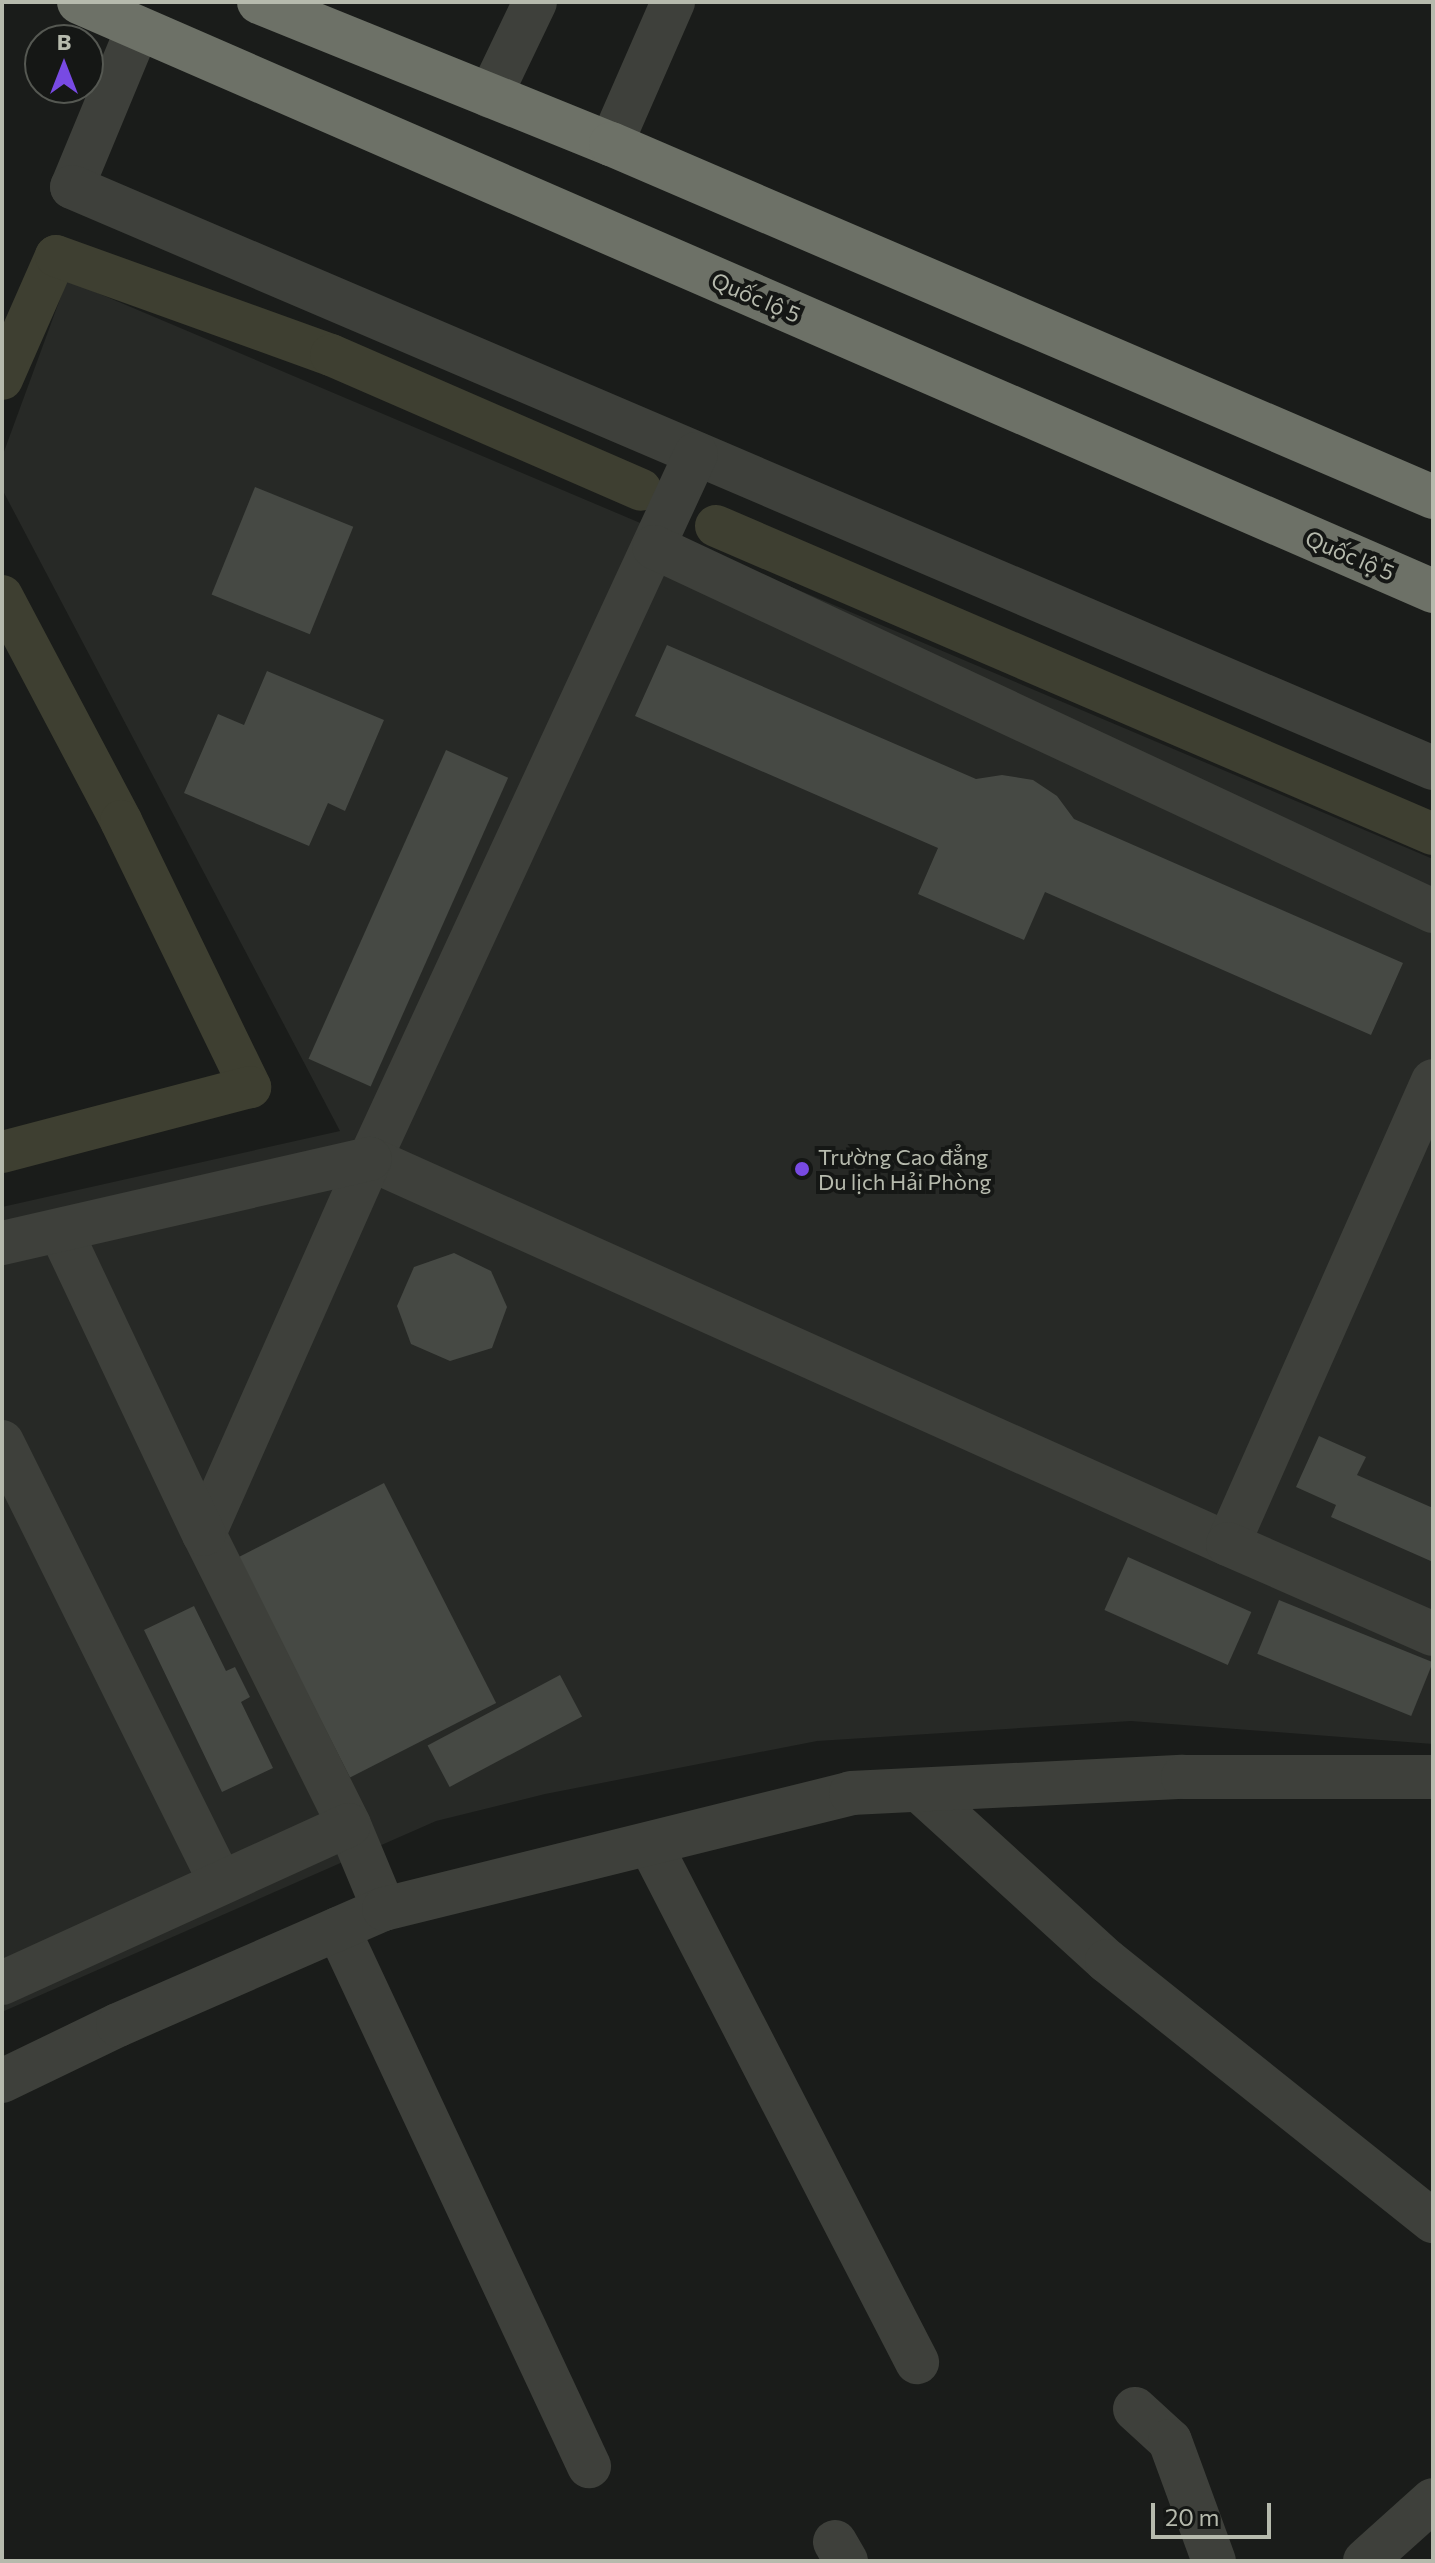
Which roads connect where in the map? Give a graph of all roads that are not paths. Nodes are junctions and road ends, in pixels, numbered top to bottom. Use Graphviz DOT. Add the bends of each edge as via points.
graph roads {
  1 [pos="79,2"];
  2 [pos="259,2"];
  3 [pos="535,2"];
  4 [pos="673,2"];
  5 [pos="138,28"];
  6 [pos="490,96"];
  7 [pos="611,144"];
  8 [pos="696,454"];
  9 [pos="1433,497"];
  10 [pos="654,547"];
  11 [pos="1433,591"];
  12 [pos="1433,768"];
  13 [pos="1433,911"];
  14 [pos="1433,1081"];
  15 [pos="370,1159"];
  16 [pos="61,1232"];
  17 [pos="2,1243"];
  18 [pos="2,1442"];
  19 [pos="204,1534"];
  20 [pos="1228,1544"];
  21 [pos="1433,1634"];
  22 [pos="1433,1777"];
  23 [pos="919,1790"];
  24 [pos="349,1825"];
  25 [pos="650,1844"];
  26 [pos="221,1883"];
  27 [pos="384,1909"];
  28 [pos="338,1929"];
  29 [pos="2,1983"];
  30 [pos="2,2081"];
  31 [pos="1433,2221"];
  32 [pos="917,2362"];
  33 [pos="1135,2409"];
  34 [pos="589,2466"];
  35 [pos="1433,2500"];
  36 [pos="1214,2561"];
  37 [pos="1365,2561"];
  1 -- 5 [label="highway, Quốc lộ 5"];
  2 -- 6 [label="highway"];
  3 -- 6 [label="street"];
  4 -- 7 [label="street"];
  5 -- 8 [label="street" via="72,187"];
  5 -- 11 [label="highway, Quốc lộ 5"];
  6 -- 7 [label="highway"];
  7 -- 9 [label="highway"];
  8 -- 10 [label="street"];
  8 -- 12 [label="street"];
  10 -- 13 [label="street"];
  10 -- 15 [label="street"];
  14 -- 20 [label="street"];
  15 -- 16 [label="street"];
  15 -- 19 [label="street"];
  15 -- 20 [label="street"];
  16 -- 17 [label="street"];
  16 -- 19 [label="street"];
  18 -- 26 [label="street"];
  19 -- 24 [label="street"];
  20 -- 21 [label="street"];
  22 -- 23 [label="street" via="1183,1777"];
  23 -- 25 [label="street" via="851,1793"];
  23 -- 31 [label="street" via="1107,1961"];
  24 -- 26 [label="street"];
  24 -- 27 [label="street"];
  25 -- 27 [label="street"];
  25 -- 32 [label="street"];
  26 -- 29 [label="street"];
  27 -- 28 [label="street"];
  28 -- 30 [label="street"];
  28 -- 34 [label="street"];
  33 -- 36 [label="street" via="1170,2441"];
  35 -- 37 [label="street"];
}
